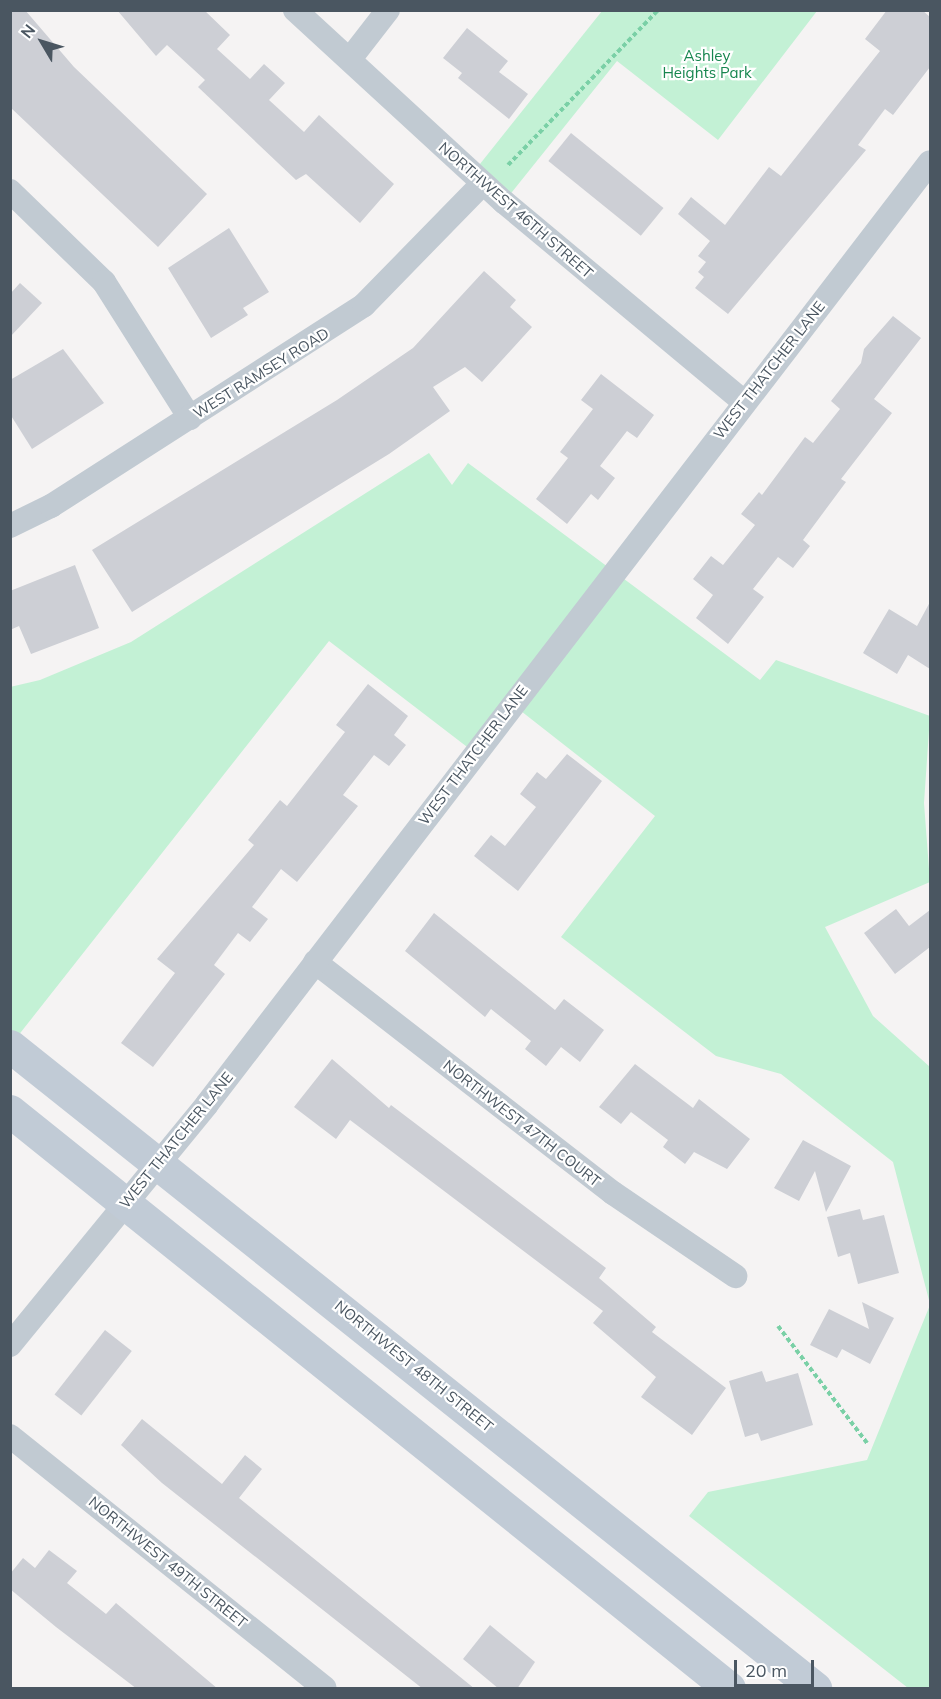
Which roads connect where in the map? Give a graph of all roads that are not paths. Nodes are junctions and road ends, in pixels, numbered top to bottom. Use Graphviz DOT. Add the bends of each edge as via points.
graph roads {
  1 [pos="295,10"];
  2 [pos="388,10"];
  3 [pos="350,59"];
  4 [pos="930,162"];
  5 [pos="483,183"];
  6 [pos="10,191"];
  7 [pos="744,402"];
  8 [pos="190,418"];
  9 [pos="10,526"];
  10 [pos="315,962"];
  11 [pos="10,1046"];
  12 [pos="10,1111"];
  13 [pos="158,1161"];
  14 [pos="124,1204"];
  15 [pos="735,1276"];
  16 [pos="10,1345"];
  17 [pos="10,1436"];
  18 [pos="325,1689"];
  19 [pos="729,1689"];
  20 [pos="815,1689"];
  1 -- 3 [label="street, NORTHWEST 46TH STREET"];
  2 -- 3 [label="street"];
  3 -- 5 [label="street, NORTHWEST 46TH STREET"];
  4 -- 7 [label="street, WEST THATCHER LANE"];
  5 -- 7 [label="street, NORTHWEST 46TH STREET"];
  5 -- 8 [label="street, WEST RAMSEY ROAD" via="364,306"];
  6 -- 8 [label="street" via="104,282"];
  7 -- 10 [label="street, WEST THATCHER LANE"];
  8 -- 9 [label="street, WEST RAMSEY ROAD" via="51,506"];
  10 -- 13 [label="street, WEST THATCHER LANE"];
  10 -- 15 [label="street, NORTHWEST 47TH COURT" via="613,1194"];
  11 -- 13 [label="main road, NORTHWEST 48TH STREET"];
  12 -- 14 [label="main road"];
  13 -- 14 [label="street, WEST THATCHER LANE"];
  13 -- 20 [label="main road, NORTHWEST 48TH STREET"];
  14 -- 16 [label="street, WEST THATCHER LANE"];
  14 -- 19 [label="main road"];
  17 -- 18 [label="street, NORTHWEST 49TH STREET"];
}
